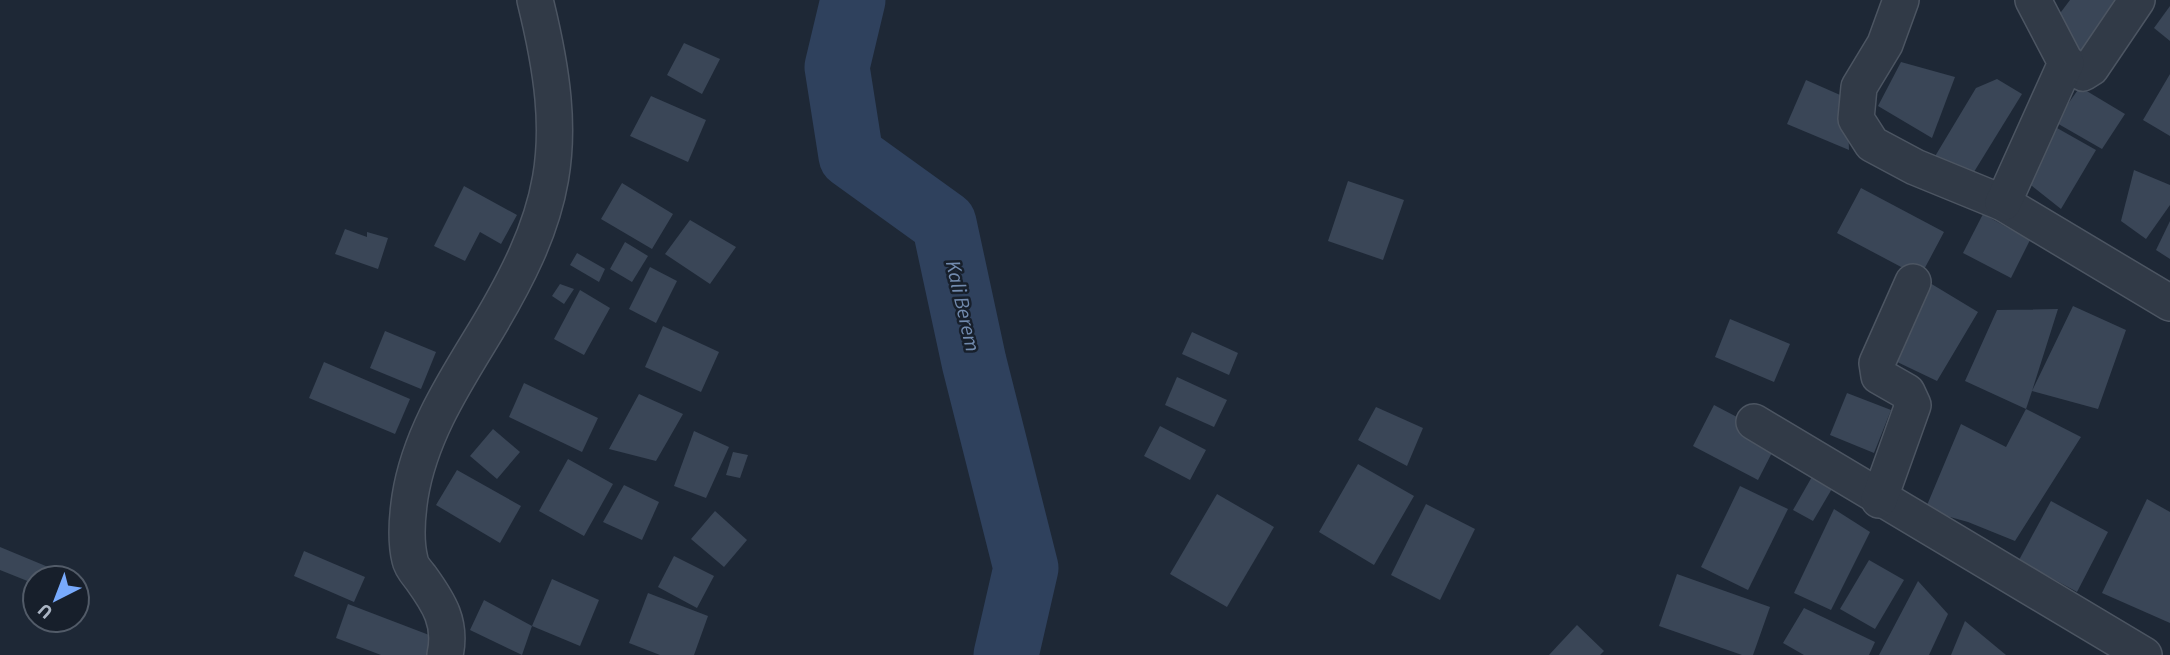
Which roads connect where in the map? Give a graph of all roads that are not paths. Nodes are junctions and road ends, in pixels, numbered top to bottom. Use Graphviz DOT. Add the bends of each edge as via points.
graph roads {
  1 [pos="535,0"];
  2 [pos="1901,0"];
  3 [pos="2033,0"];
  4 [pos="2137,0"];
  5 [pos="2066,63"];
  6 [pos="2003,203"];
  7 [pos="1913,282"];
  8 [pos="2170,303"];
  9 [pos="1754,422"];
  10 [pos="1879,499"];
  11 [pos="2130,652"];
  12 [pos="444,655"];
  1 -- 12 [label="street" via="555,103 554,169 546,208 531,249 430,428 410,495 410,562 444,610 448,641"];
  2 -- 6 [label="street" via="1885,44 1859,87 1856,119 1872,144"];
  3 -- 5 [label="street"];
  4 -- 5 [label="street" via="2091,68 2083,73"];
  5 -- 6 [label="street"];
  6 -- 8 [label="street"];
  7 -- 10 [label="street" via="1877,363 1879,376 1907,392 1913,405"];
  9 -- 10 [label="street"];
  10 -- 11 [label="street"];
}
